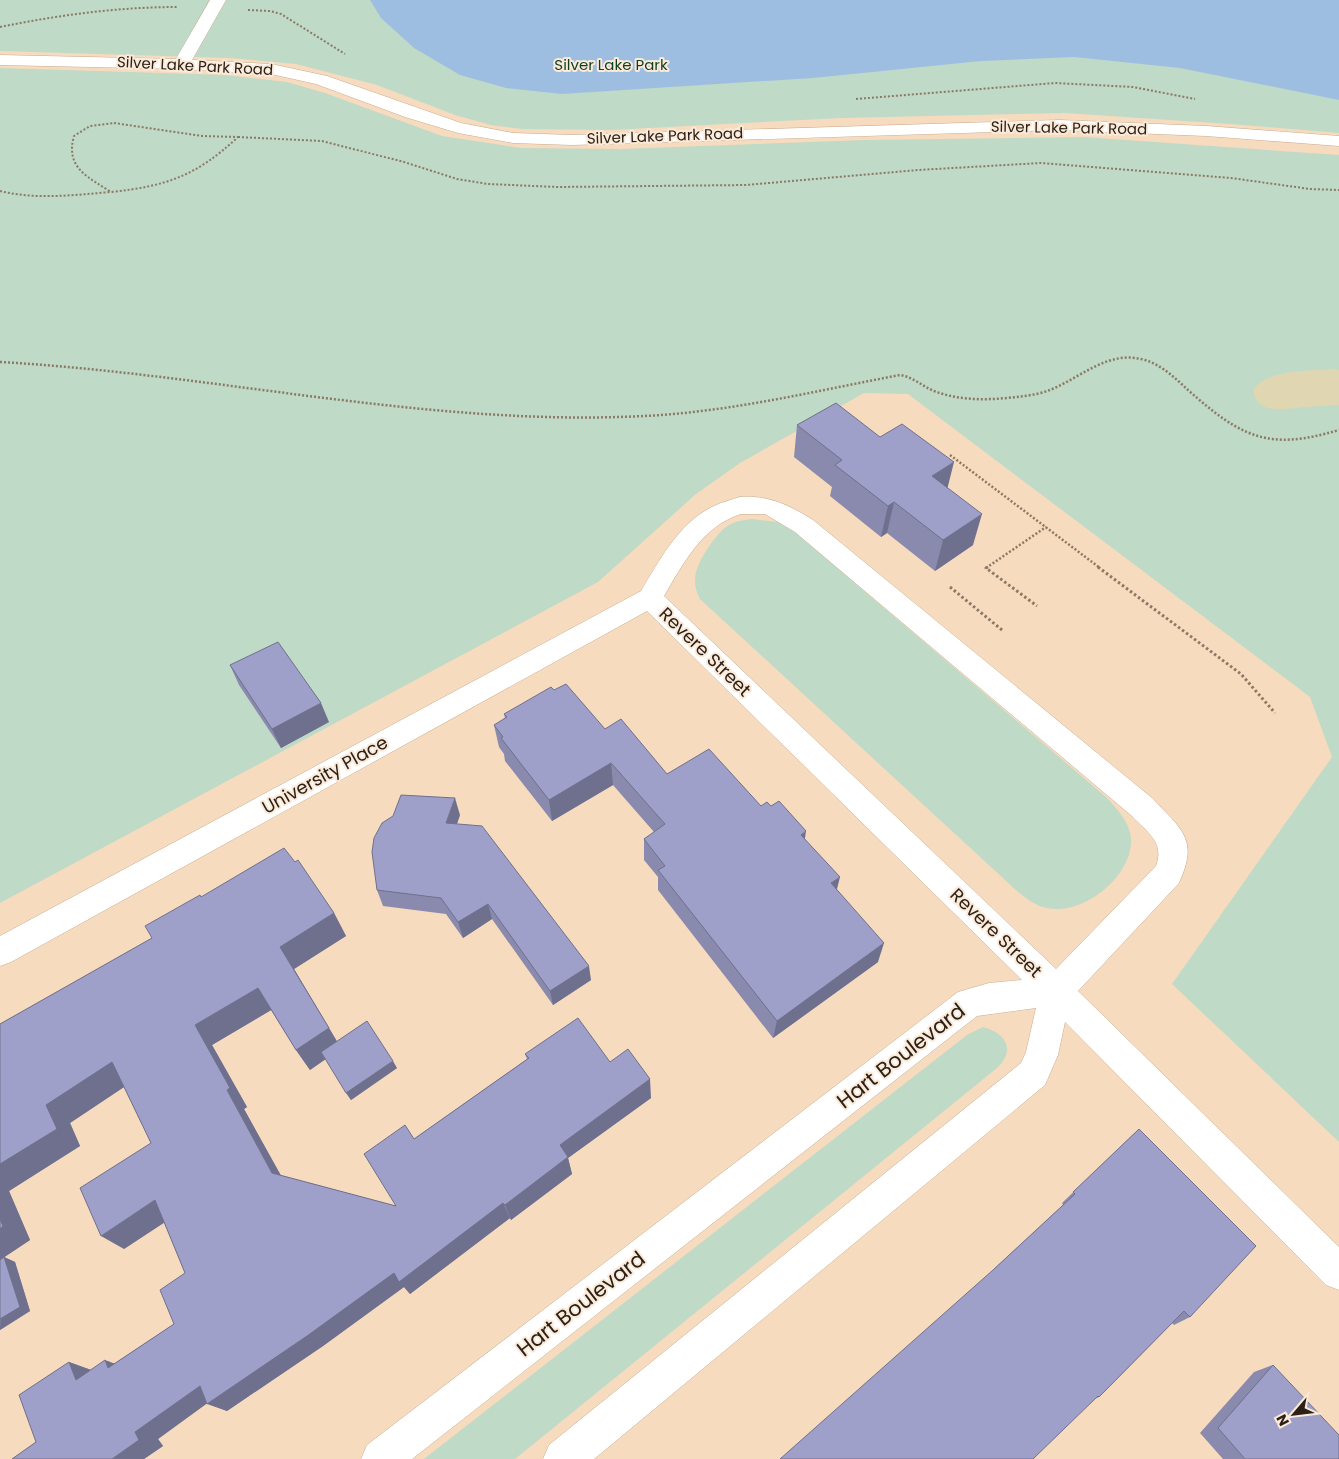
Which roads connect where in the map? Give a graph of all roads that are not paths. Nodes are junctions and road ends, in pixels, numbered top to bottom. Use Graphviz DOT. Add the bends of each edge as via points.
graph roads {
  1 [pos="218,0"];
  2 [pos="0,60"];
  3 [pos="181,64"];
  4 [pos="1339,141"];
  5 [pos="650,598"];
  6 [pos="0,952"];
  7 [pos="1056,991"];
  8 [pos="1339,1272"];
  9 [pos="380,1459"];
  10 [pos="563,1459"];
  1 -- 3 [label="street"];
  2 -- 3 [label="street, Silver Lake Park Road"];
  3 -- 4 [label="street, Silver Lake Park Road" via="271,70 312,78 411,114 458,128 512,138 572,140 1059,125"];
  5 -- 6 [label="street, University Place"];
  5 -- 7 [label="street, Revere Street"];
  5 -- 7 [label="street" via="683,544 704,522 731,508 749,505 769,507 804,526 1142,807 1174,846 1168,874"];
  7 -- 8 [label="street, Revere Street"];
  7 -- 9 [label="street, Hart Boulevard" via="969,1002"];
  7 -- 10 [label="street" via="1042,1054 1033,1074"];
}
